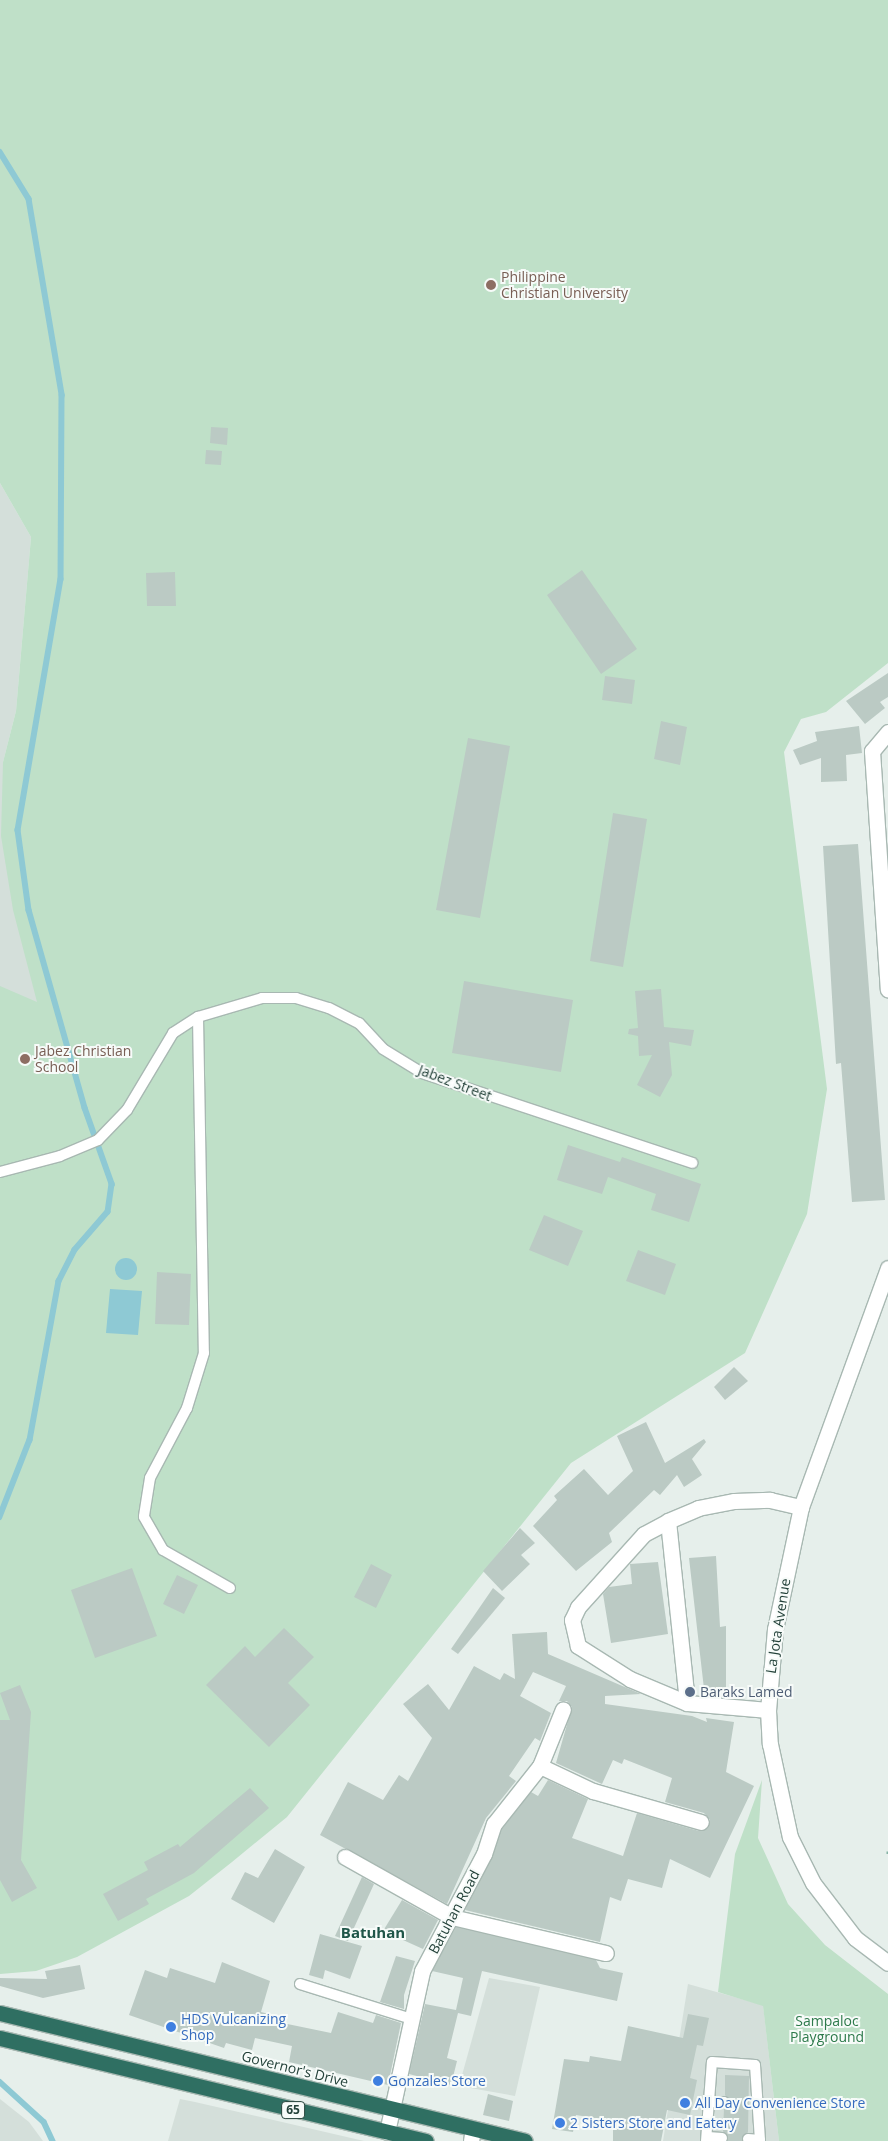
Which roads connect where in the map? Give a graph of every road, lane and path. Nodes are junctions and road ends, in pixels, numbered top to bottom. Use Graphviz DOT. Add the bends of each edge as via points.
graph roads {
  1 [pos="888,732"];
  2 [pos="888,989"];
  3 [pos="198,1017"];
  4 [pos="692,1163"];
  5 [pos="0,1172"];
  6 [pos="888,1268"];
  7 [pos="801,1507"];
  8 [pos="668,1521"];
  9 [pos="230,1588"];
  10 [pos="687,1703"];
  11 [pos="563,1709"];
  12 [pos="768,1710"];
  13 [pos="540,1766"];
  14 [pos="701,1822"];
  15 [pos="888,1851"];
  16 [pos="888,1855"];
  17 [pos="345,1857"];
  18 [pos="452,1917"];
  19 [pos="606,1953"];
  20 [pos="888,1963"];
  21 [pos="300,1984"];
  22 [pos="0,2013"];
  23 [pos="412,2019"];
  24 [pos="0,2038"];
  25 [pos="710,2102"];
  26 [pos="724,2102"];
  27 [pos="392,2110"];
  28 [pos="387,2132"];
  29 [pos="472,2135"];
  30 [pos="722,2138"];
  31 [pos="707,2139"];
  32 [pos="748,2139"];
  33 [pos="426,2141"];
  34 [pos="525,2141"];
  35 [pos="760,2141"];
  1 -- 2 [label="street" via="872,751"];
  3 -- 4 [label="lane, Jabez Street" via="262,998 313,1003 358,1023 383,1049 422,1073"];
  3 -- 5 [label="lane, Jabez Street" via="173,1033 115,1126 83,1149"];
  3 -- 9 [label="lane" via="204,1353 188,1408 150,1478 144,1517 163,1550"];
  6 -- 7 [label="street, La Jota Avenue"];
  7 -- 8 [label="street" via="770,1500 734,1501 698,1508"];
  7 -- 12 [label="street, La Jota Avenue" via="775,1629"];
  8 -- 10 [label="street"];
  8 -- 10 [label="street" via="644,1534 578,1607 571,1630 578,1646 594,1659"];
  10 -- 12 [label="street"];
  11 -- 13 [label="street, Batuhan Road"];
  12 -- 20 [label="street, La Jota Avenue" via="770,1744 790,1837 813,1883 855,1938"];
  13 -- 14 [label="street" via="593,1792"];
  13 -- 18 [label="street, Batuhan Road" via="494,1824 484,1854"];
  15 -- 16 [label="path"];
  17 -- 18 [label="street"];
  18 -- 19 [label="street"];
  18 -- 23 [label="street, Batuhan Road" via="422,1971"];
  21 -- 23 [label="lane"];
  22 -- 27 [label="highway, Governor's Drive / 65"];
  23 -- 27 [label="street, Batuhan Road"];
  24 -- 28 [label="highway, 65"];
  25 -- 26 [label="lane"];
  25 -- 31 [label="lane"];
  25 -- 35 [label="lane" via="712,2062 755,2065 754,2104"];
  27 -- 28 [label="street, Batuhan Road"];
  27 -- 29 [label="highway, Governor's Drive / 65"];
  28 -- 33 [label="highway, 65"];
  29 -- 34 [label="highway, Governor's Drive / 65"];
  30 -- 31 [label="lane"];
  32 -- 35 [label="lane"];
}
